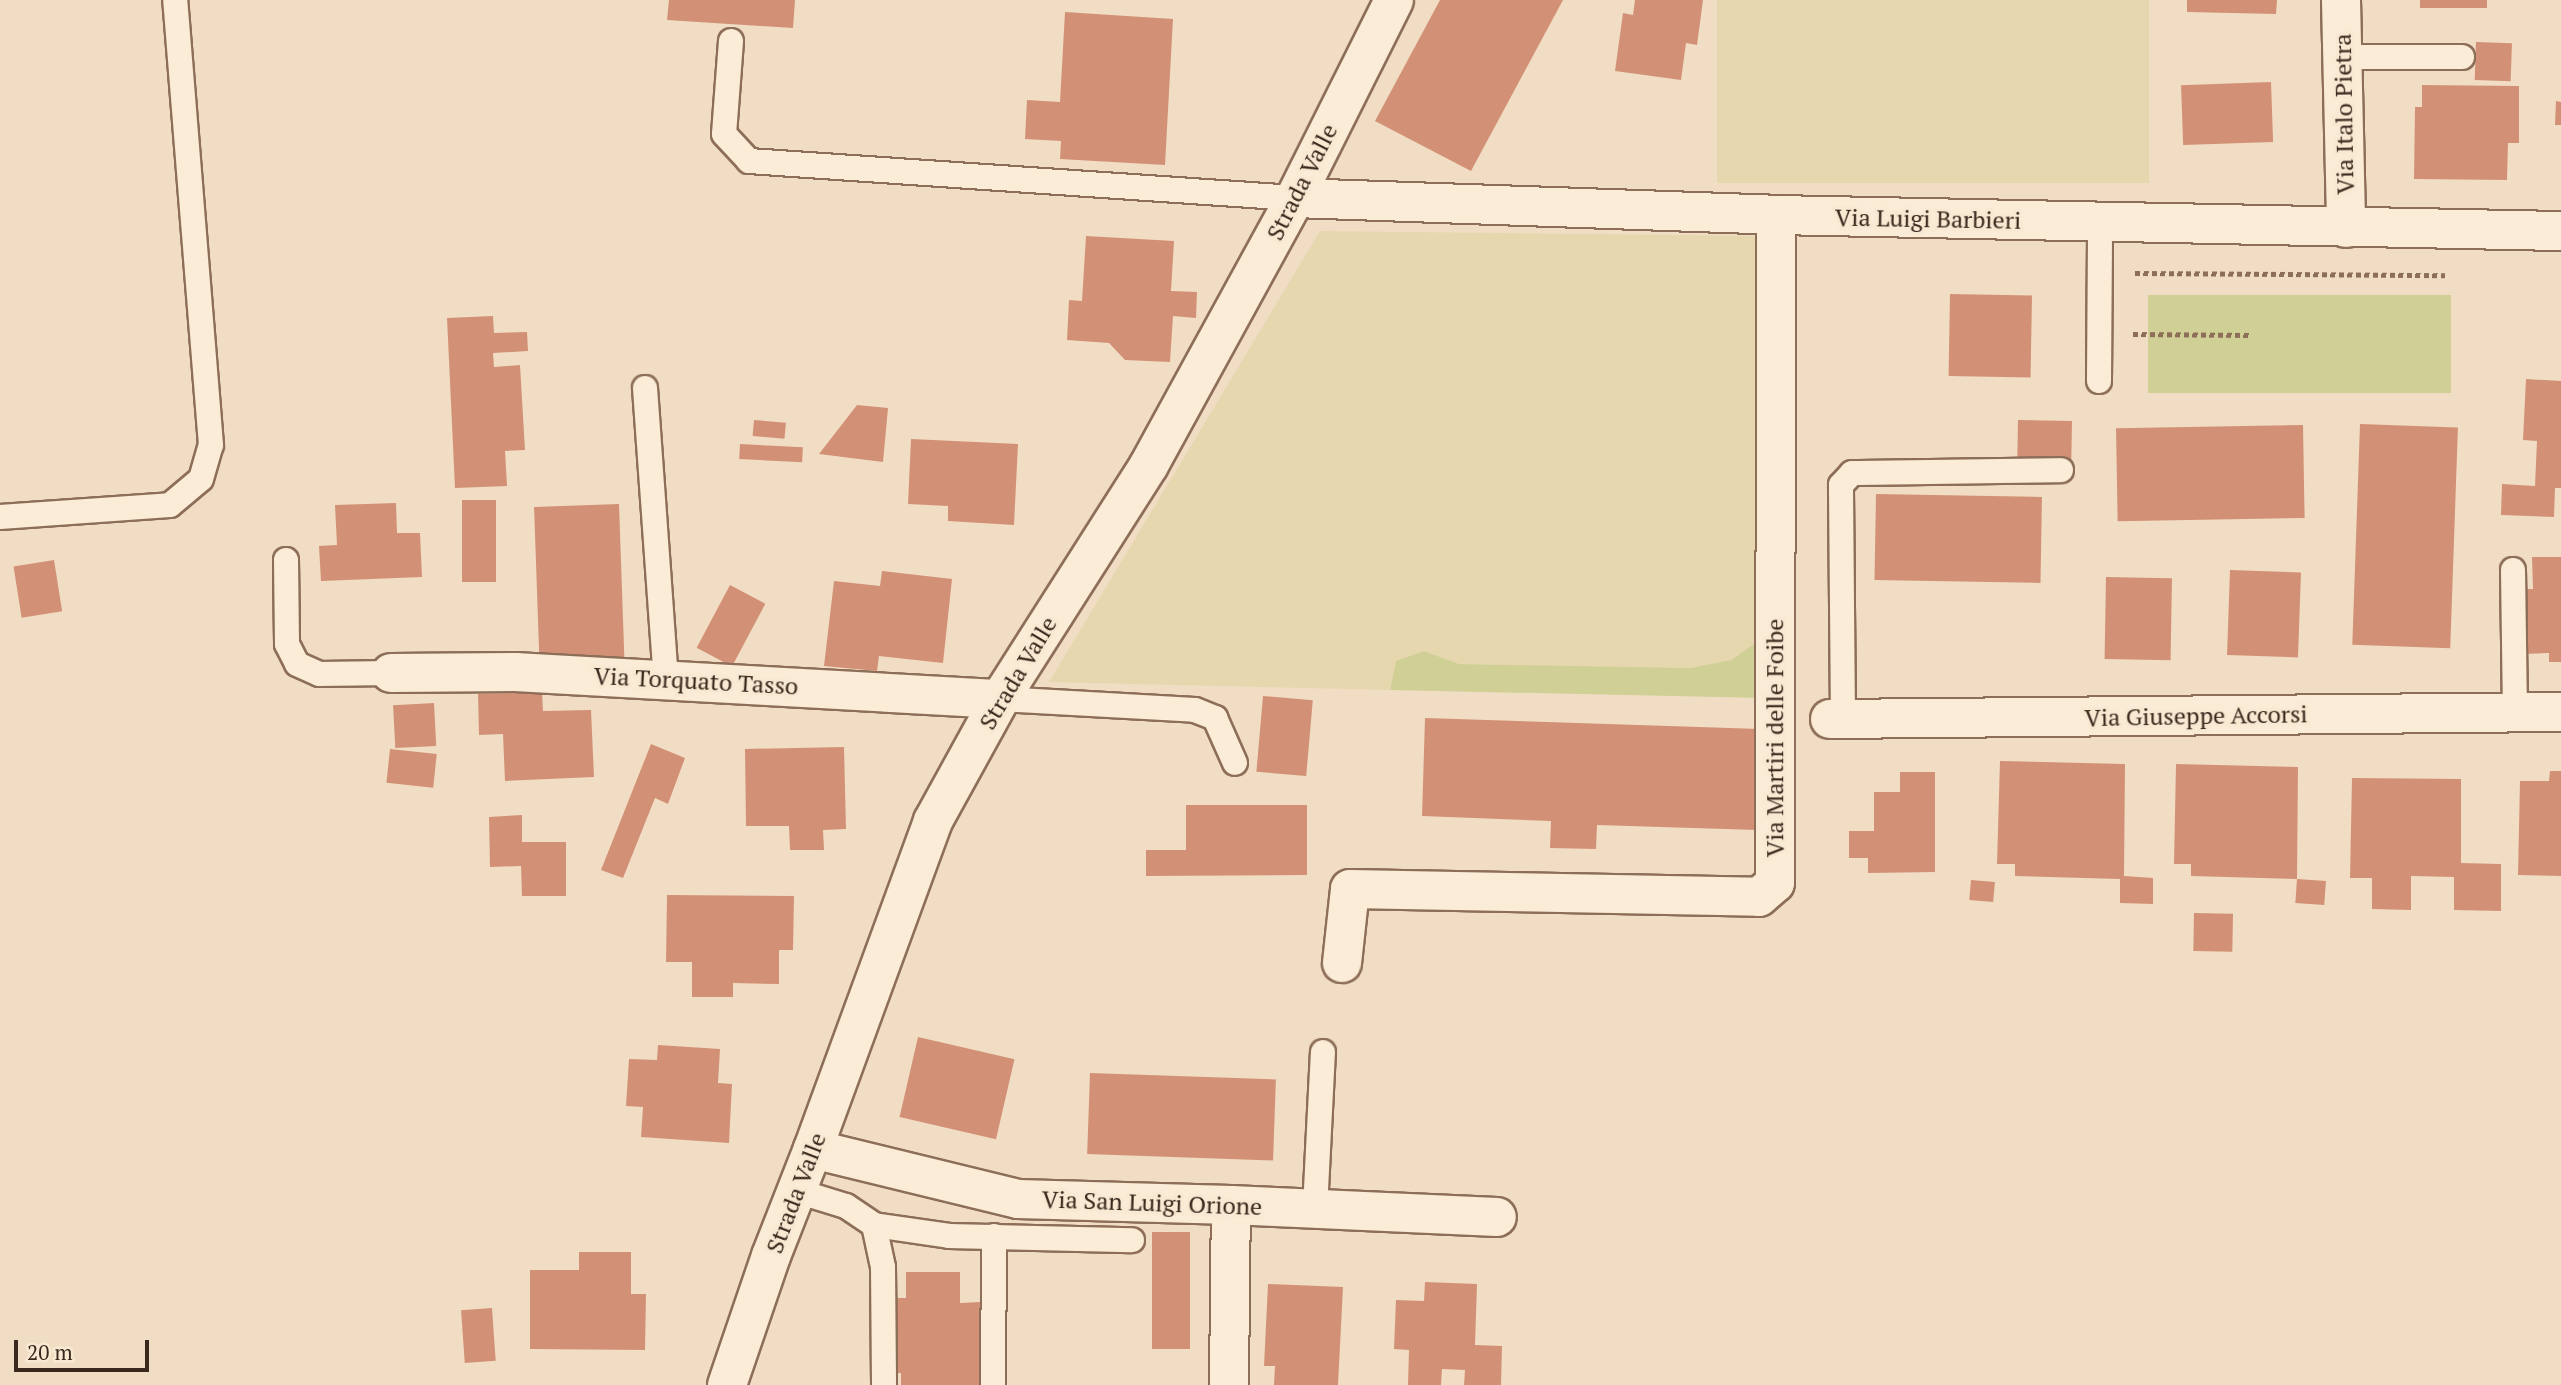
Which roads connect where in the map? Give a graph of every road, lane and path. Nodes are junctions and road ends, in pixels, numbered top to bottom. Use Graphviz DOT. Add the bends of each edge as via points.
graph roads {
  1 [pos="175,0"];
  2 [pos="1394,0"];
  3 [pos="2341,0"];
  4 [pos="731,41"];
  5 [pos="2342,57"];
  6 [pos="2462,57"];
  7 [pos="1295,198"];
  8 [pos="1776,215"];
  9 [pos="2100,223"];
  10 [pos="2346,228"];
  11 [pos="2561,231"];
  12 [pos="2100,273"];
  13 [pos="2449,275"];
  14 [pos="2099,334"];
  15 [pos="2251,335"];
  16 [pos="2099,381"];
  17 [pos="645,388"];
  18 [pos="2061,470"];
  19 [pos="0,517"];
  20 [pos="286,561"];
  21 [pos="2513,570"];
  22 [pos="391,673"];
  23 [pos="666,679"];
  24 [pos="1000,699"];
  25 [pos="2515,712"];
  26 [pos="2561,712"];
  27 [pos="1837,719"];
  28 [pos="1235,763"];
  29 [pos="1342,963"];
  30 [pos="1323,1052"];
  31 [pos="813,1149"];
  32 [pos="797,1191"];
  33 [pos="1231,1205"];
  34 [pos="1315,1209"];
  35 [pos="1497,1217"];
  36 [pos="874,1225"];
  37 [pos="994,1236"];
  38 [pos="1132,1240"];
  39 [pos="727,1385"];
  40 [pos="884,1385"];
  41 [pos="992,1385"];
  42 [pos="1229,1385"];
  1 -- 19 [label="lane" via="211,445 201,479 170,505"];
  2 -- 7 [label="street, Strada Valle"];
  3 -- 5 [label="street, Via Italo Pietra"];
  4 -- 7 [label="lane" via="724,134 749,161"];
  5 -- 6 [label="lane"];
  5 -- 10 [label="street, Via Italo Pietra"];
  7 -- 8 [label="street, Via Luigi Barbieri"];
  7 -- 24 [label="street, Strada Valle" via="1149,465"];
  8 -- 9 [label="street, Via Luigi Barbieri"];
  8 -- 29 [label="street, Via Martiri delle Foibe" via="1774,883 1759,897 1350,889"];
  9 -- 10 [label="street, Via Luigi Barbieri"];
  9 -- 12 [label="lane"];
  10 -- 11 [label="street, Via Luigi Barbieri"];
  12 -- 13 [label="path"];
  12 -- 14 [label="lane"];
  14 -- 15 [label="path"];
  14 -- 16 [label="lane"];
  17 -- 23 [label="lane"];
  18 -- 27 [label="lane" via="1852,473 1841,485"];
  20 -- 22 [label="lane" via="287,644 297,664 319,674"];
  21 -- 25 [label="lane"];
  22 -- 23 [label="street, Via Torquato Tasso" via="515,672"];
  23 -- 24 [label="street, Via Torquato Tasso"];
  24 -- 28 [label="lane" via="1195,710 1215,718"];
  24 -- 31 [label="street, Strada Valle" via="933,821"];
  25 -- 26 [label="street, Via Giuseppe Accorsi"];
  25 -- 27 [label="street, Via Giuseppe Accorsi"];
  30 -- 34 [label="lane"];
  31 -- 32 [label="street, Strada Valle"];
  31 -- 33 [label="street, Via San Luigi Orione" via="1018,1199"];
  32 -- 36 [label="lane" via="846,1206"];
  32 -- 39 [label="street, Strada Valle"];
  33 -- 34 [label="street, Via San Luigi Orione"];
  33 -- 42 [label="street"];
  34 -- 35 [label="street, Via San Luigi Orione"];
  36 -- 37 [label="lane" via="949,1236"];
  36 -- 40 [label="lane" via="883,1267"];
  37 -- 38 [label="lane"];
  37 -- 41 [label="lane"];
}
